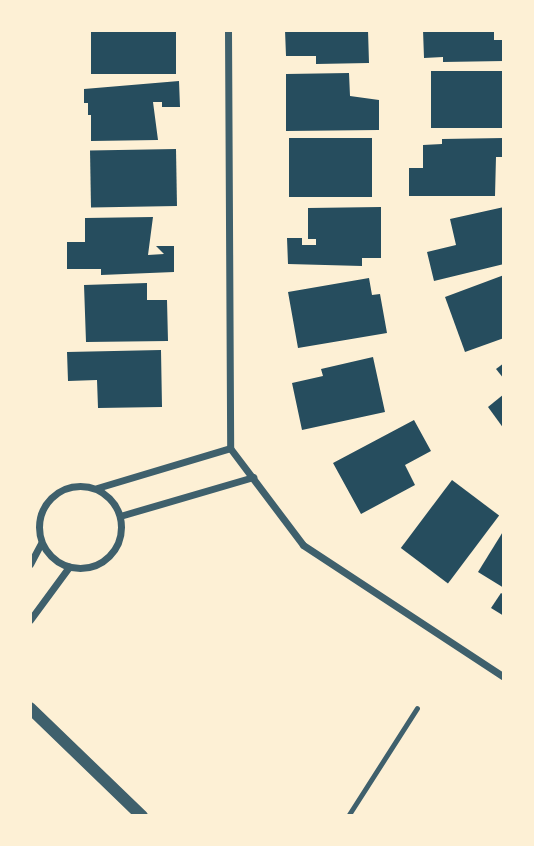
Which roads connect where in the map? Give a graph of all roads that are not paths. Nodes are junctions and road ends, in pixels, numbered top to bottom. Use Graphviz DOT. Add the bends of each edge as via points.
graph roads {
  1 [pos="228,30"];
  2 [pos="230,448"];
  3 [pos="253,477"];
  4 [pos="97,488"];
  5 [pos="120,516"];
  6 [pos="41,543"];
  7 [pos="30,564"];
  8 [pos="69,567"];
  9 [pos="30,620"];
  10 [pos="504,677"];
  11 [pos="30,708"];
  12 [pos="417,708"];
  13 [pos="142,816"];
  14 [pos="348,816"];
  1 -- 2 [label="street"];
  2 -- 3 [label="street"];
  2 -- 4 [label="street"];
  3 -- 5 [label="street"];
  3 -- 10 [label="street" via="303,545"];
  4 -- 5 [label="street"];
  4 -- 6 [label="street" via="64,488 50,497 38,527"];
  5 -- 8 [label="street" via="120,537 110,555 84,568"];
  6 -- 7 [label="street"];
  6 -- 8 [label="street" via="48,554"];
  8 -- 9 [label="street"];
  11 -- 13 [label="street"];
  12 -- 14 [label="lane"];
}
